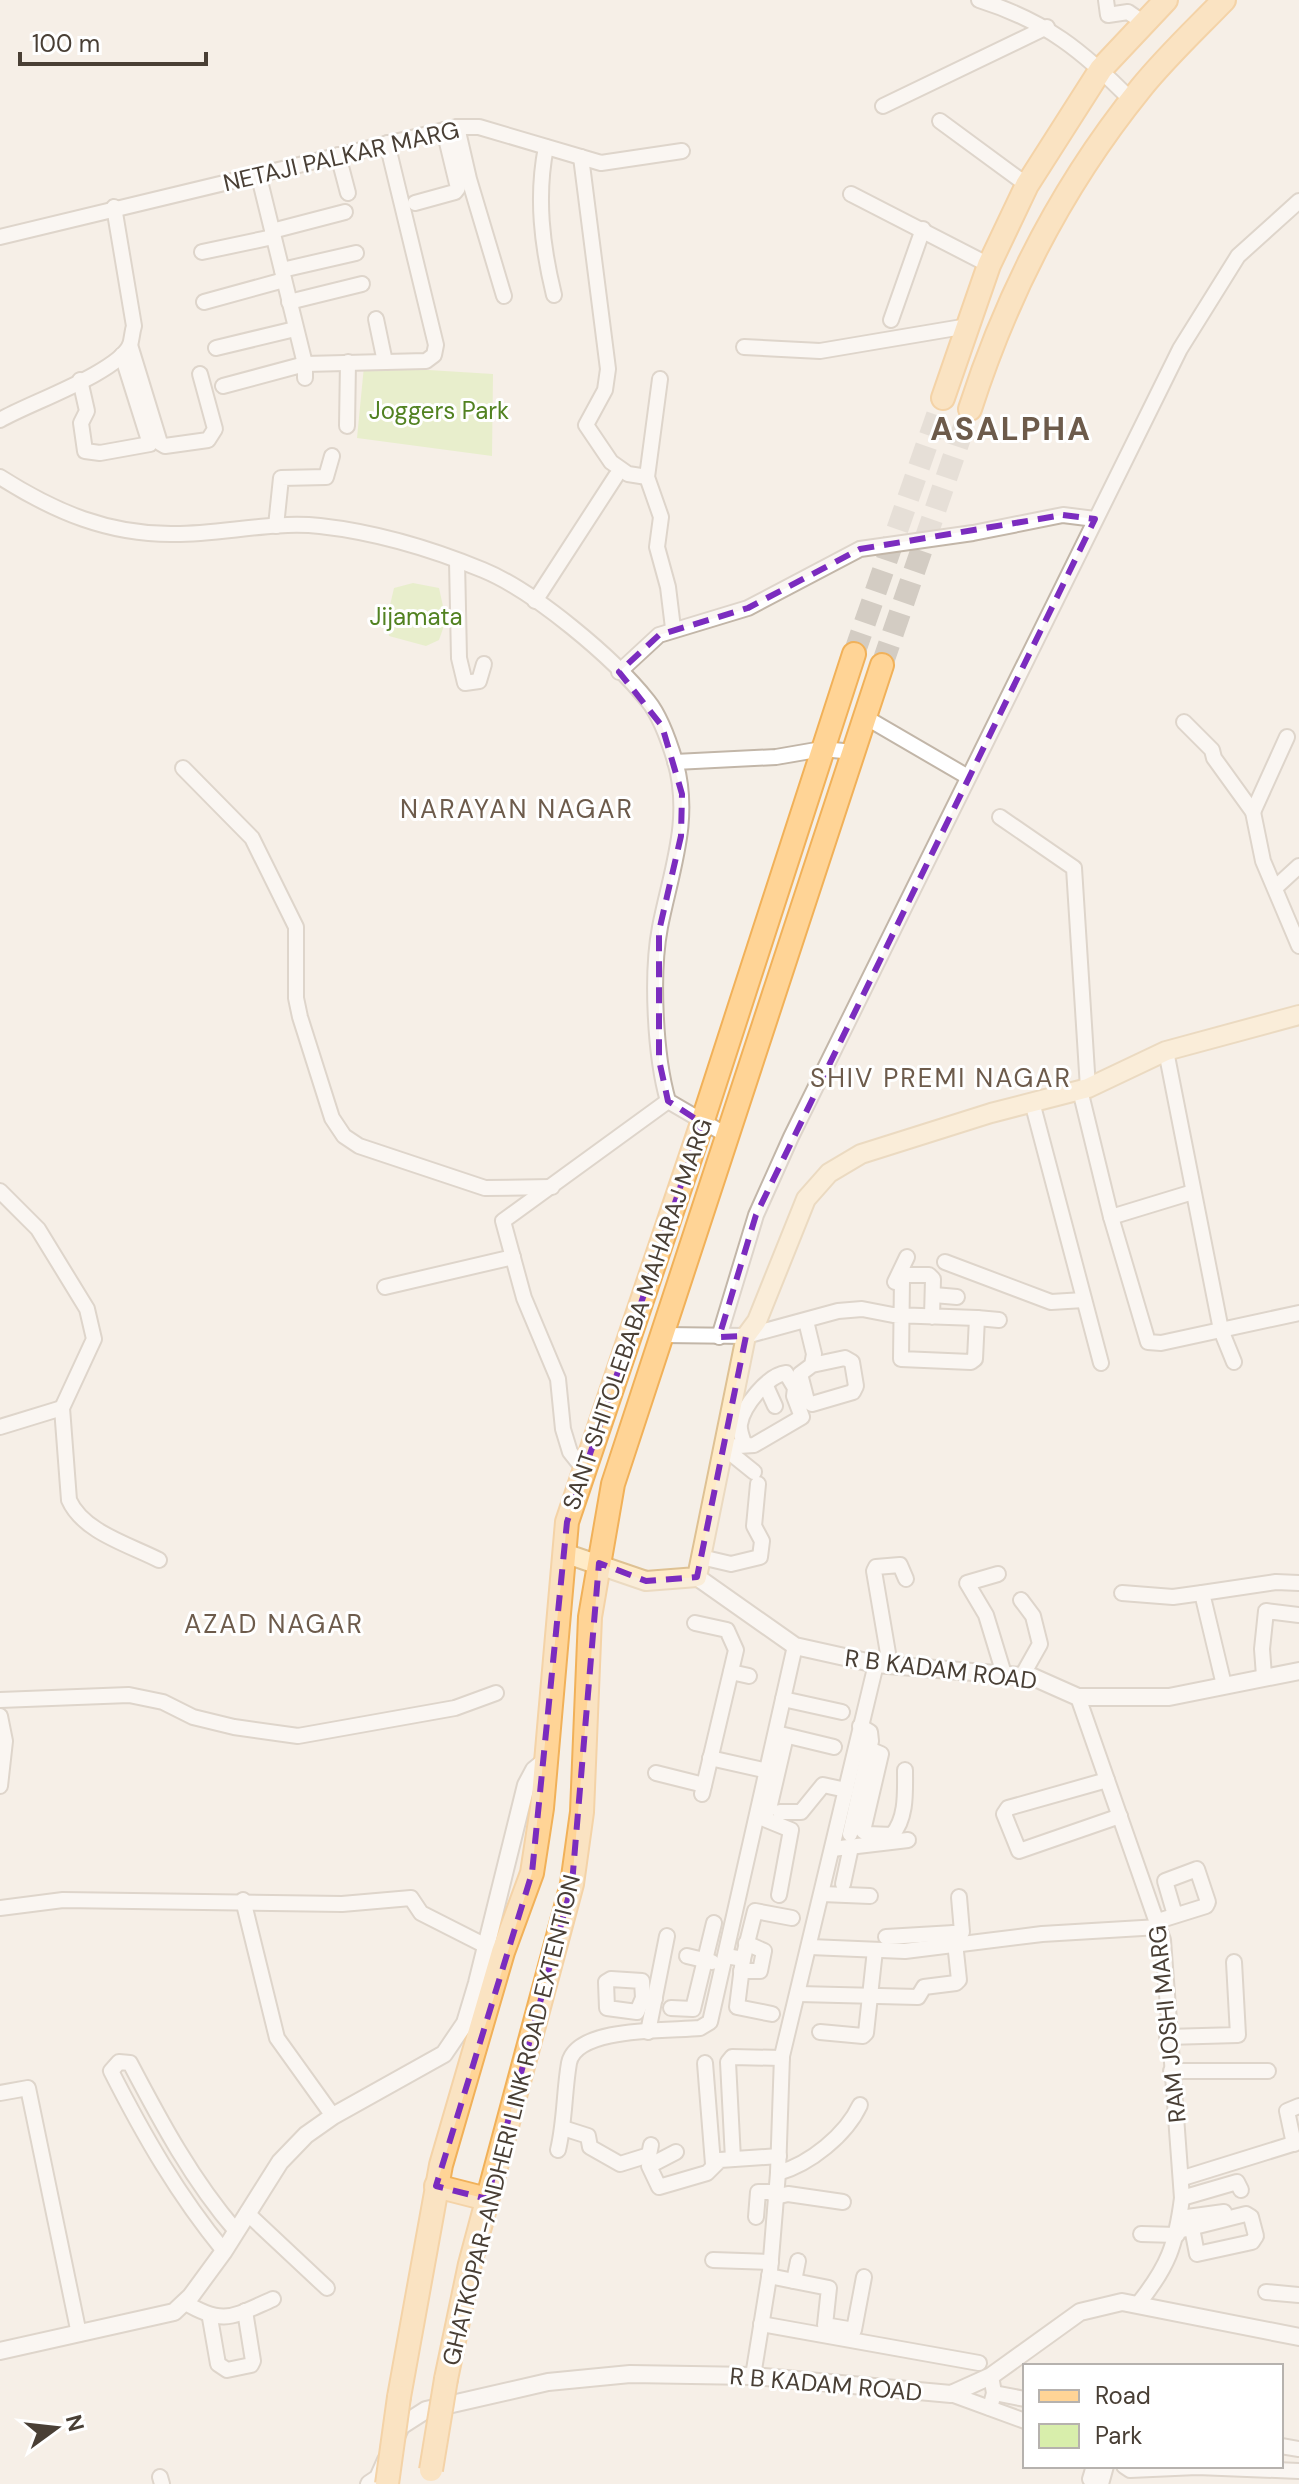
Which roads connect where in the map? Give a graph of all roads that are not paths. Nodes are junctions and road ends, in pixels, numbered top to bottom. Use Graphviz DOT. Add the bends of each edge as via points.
graph roads {
  1 [pos="979,0"];
  2 [pos="1106,0"];
  3 [pos="1166,0"];
  4 [pos="1224,0"];
  5 [pos="1144,23"];
  6 [pos="1047,27"];
  7 [pos="1101,69"];
  8 [pos="1132,101"];
  9 [pos="883,106"];
  10 [pos="940,121"];
  11 [pos="450,128"];
  12 [pos="387,143"];
  13 [pos="546,147"];
  14 [pos="682,151"];
  15 [pos="338,155"];
  16 [pos="581,157"];
  17 [pos="258,173"];
  18 [pos="1027,185"];
  19 [pos="348,193"];
  20 [pos="851,194"];
  21 [pos="1299,201"];
  22 [pos="415,203"];
  23 [pos="114,207"];
  24 [pos="345,212"];
  25 [pos="923,229"];
  26 [pos="273,234"];
  27 [pos="0,237"];
  28 [pos="202,252"];
  29 [pos="356,253"];
  30 [pos="989,265"];
  31 [pos="283,275"];
  32 [pos="362,284"];
  33 [pos="554,295"];
  34 [pos="504,296"];
  35 [pos="204,302"];
  36 [pos="289,302"];
  37 [pos="376,319"];
  38 [pos="891,320"];
  39 [pos="968,326"];
  40 [pos="295,329"];
  41 [pos="744,347"];
  42 [pos="216,348"];
  43 [pos="126,350"];
  44 [pos="348,362"];
  45 [pos="385,362"];
  46 [pos="305,371"];
  47 [pos="200,374"];
  48 [pos="660,379"];
  49 [pos="80,380"];
  50 [pos="223,386"];
  51 [pos="943,398"];
  52 [pos="970,409"];
  53 [pos="0,420"];
  54 [pos="347,426"];
  55 [pos="332,456"];
  56 [pos="616,476"];
  57 [pos="0,477"];
  58 [pos="647,477"];
  59 [pos="1095,519"];
  60 [pos="276,526"];
  61 [pos="457,561"];
  62 [pos="535,601"];
  63 [pos="673,628"];
  64 [pos="854,654"];
  65 [pos="484,664"];
  66 [pos="882,665"];
  67 [pos="619,672"];
  68 [pos="834,713"];
  69 [pos="864,721"];
  70 [pos="1184,722"];
  71 [pos="1287,737"];
  72 [pos="822,749"];
  73 [pos="854,752"];
  74 [pos="675,762"];
  75 [pos="183,768"];
  76 [pos="968,777"];
  77 [pos="1253,812"];
  78 [pos="1000,817"];
  79 [pos="1299,866"];
  80 [pos="1276,887"];
  81 [pos="1299,946"];
  82 [pos="1299,1015"];
  83 [pos="1166,1051"];
  84 [pos="1084,1089"];
  85 [pos="668,1101"];
  86 [pos="1032,1102"];
  87 [pos="702,1123"];
  88 [pos="728,1136"];
  89 [pos="552,1187"];
  90 [pos="0,1191"];
  91 [pos="1193,1192"];
  92 [pos="1111,1217"];
  93 [pos="513,1257"];
  94 [pos="907,1257"];
  95 [pos="945,1262"];
  96 [pos="385,1287"];
  97 [pos="934,1295"];
  98 [pos="957,1297"];
  99 [pos="1084,1300"];
  100 [pos="1299,1313"];
  101 [pos="897,1315"];
  102 [pos="932,1317"];
  103 [pos="977,1318"];
  104 [pos="999,1320"];
  105 [pos="806,1321"];
  106 [pos="1221,1330"];
  107 [pos="664,1335"];
  108 [pos="746,1336"];
  109 [pos="719,1337"];
  110 [pos="935,1346"];
  111 [pos="935,1361"];
  112 [pos="1234,1362"];
  113 [pos="1101,1363"];
  114 [pos="812,1365"];
  115 [pos="766,1386"];
  116 [pos="775,1406"];
  117 [pos="62,1408"];
  118 [pos="0,1427"];
  119 [pos="744,1443"];
  120 [pos="723,1447"];
  121 [pos="585,1471"];
  122 [pos="564,1553"];
  123 [pos="701,1557"];
  124 [pos="159,1560"];
  125 [pos="599,1563"];
  126 [pos="998,1574"];
  127 [pos="697,1577"];
  128 [pos="906,1579"];
  129 [pos="1299,1583"];
  130 [pos="1122,1593"];
  131 [pos="1202,1593"];
  132 [pos="1021,1600"];
  133 [pos="558,1601"];
  134 [pos="591,1604"];
  135 [pos="740,1606"];
  136 [pos="1299,1615"];
  137 [pos="702,1621"];
  138 [pos="724,1626"];
  139 [pos="795,1646"];
  140 [pos="883,1664"];
  141 [pos="1299,1669"];
  142 [pos="731,1672"];
  143 [pos="1004,1674"];
  144 [pos="749,1676"];
  145 [pos="1022,1676"];
  146 [pos="1264,1676"];
  147 [pos="1224,1685"];
  148 [pos="496,1693"];
  149 [pos="1078,1697"];
  150 [pos="783,1699"];
  151 [pos="0,1700"];
  152 [pos="585,1707"];
  153 [pos="842,1712"];
  154 [pos="0,1716"];
  155 [pos="860,1726"];
  156 [pos="781,1734"];
  157 [pos="834,1747"];
  158 [pos="869,1749"];
  159 [pos="710,1758"];
  160 [pos="545,1761"];
  161 [pos="905,1770"];
  162 [pos="768,1771"];
  163 [pos="656,1773"];
  164 [pos="1107,1780"];
  165 [pos="0,1786"];
  166 [pos="846,1790"];
  167 [pos="769,1812"];
  168 [pos="1120,1816"];
  169 [pos="851,1840"];
  170 [pos="908,1840"];
  171 [pos="832,1849"];
  172 [pos="843,1884"];
  173 [pos="822,1894"];
  174 [pos="779,1895"];
  175 [pos="870,1896"];
  176 [pos="959,1897"];
  177 [pos="243,1900"];
  178 [pos="0,1908"];
  179 [pos="1175,1915"];
  180 [pos="792,1918"];
  181 [pos="714,1923"];
  182 [pos="1158,1924"];
  183 [pos="667,1936"];
  184 [pos="886,1937"];
  185 [pos="955,1940"];
  186 [pos="905,1944"];
  187 [pos="488,1947"];
  188 [pos="810,1947"];
  189 [pos="875,1950"];
  190 [pos="687,1956"];
  191 [pos="725,1960"];
  192 [pos="706,1961"];
  193 [pos="1234,1962"];
  194 [pos="742,1965"];
  195 [pos="799,1994"];
  196 [pos="869,1996"];
  197 [pos="671,2008"];
  198 [pos="772,2014"];
  199 [pos="648,2032"];
  200 [pos="820,2032"];
  201 [pos="1167,2037"];
  202 [pos="782,2058"];
  203 [pos="705,2063"];
  204 [pos="1171,2071"];
  205 [pos="1268,2071"];
  206 [pos="0,2093"];
  207 [pos="860,2105"];
  208 [pos="1299,2106"];
  209 [pos="333,2116"];
  210 [pos="563,2128"];
  211 [pos="1297,2143"];
  212 [pos="651,2145"];
  213 [pos="558,2150"];
  214 [pos="676,2152"];
  215 [pos="779,2156"];
  216 [pos="733,2159"];
  217 [pos="713,2164"];
  218 [pos="778,2173"];
  219 [pos="1183,2178"];
  220 [pos="436,2186"];
  221 [pos="775,2194"];
  222 [pos="1203,2194"];
  223 [pos="1182,2198"];
  224 [pos="487,2199"];
  225 [pos="843,2202"];
  226 [pos="1207,2212"];
  227 [pos="247,2213"];
  228 [pos="774,2218"];
  229 [pos="1182,2228"];
  230 [pos="236,2231"];
  231 [pos="1141,2234"];
  232 [pos="224,2251"];
  233 [pos="713,2260"];
  234 [pos="798,2261"];
  235 [pos="770,2269"];
  236 [pos="864,2277"];
  237 [pos="794,2281"];
  238 [pos="327,2288"];
  239 [pos="1266,2292"];
  240 [pos="1299,2295"];
  241 [pos="273,2299"];
  242 [pos="184,2302"];
  243 [pos="1138,2304"];
  244 [pos="245,2311"];
  245 [pos="210,2318"];
  246 [pos="786,2319"];
  247 [pos="761,2324"];
  248 [pos="825,2325"];
  249 [pos="79,2334"];
  250 [pos="1299,2337"];
  251 [pos="0,2351"];
  252 [pos="979,2363"];
  253 [pos="753,2376"];
  254 [pos="992,2392"];
  255 [pos="951,2394"];
  256 [pos="1023,2399"];
  257 [pos="1023,2419"];
  258 [pos="1127,2468"];
  259 [pos="1175,2468"];
  260 [pos="1222,2468"];
  261 [pos="1299,2471"];
  262 [pos="430,2477"];
  263 [pos="369,2484"];
  264 [pos="387,2484"];
  1 -- 6 [label="street"];
  2 -- 5 [label="street" via="1108,15 1128,12"];
  3 -- 5 [label="main road"];
  4 -- 8 [label="main road"];
  5 -- 7 [label="main road"];
  6 -- 7 [label="street"];
  6 -- 9 [label="street"];
  7 -- 8 [label="street"];
  7 -- 18 [label="main road"];
  8 -- 52 [label="main road" via="1094,153 1015,290"];
  10 -- 18 [label="street"];
  11 -- 12 [label="street, NETAJI PALKAR MARG"];
  11 -- 13 [label="street, NETAJI PALKAR MARG" via="479,127"];
  11 -- 22 [label="street" via="458,188"];
  11 -- 34 [label="street"];
  12 -- 15 [label="street, NETAJI PALKAR MARG"];
  12 -- 45 [label="street" via="436,345 426,361"];
  13 -- 16 [label="street, NETAJI PALKAR MARG"];
  13 -- 33 [label="street" via="540,173 542,245"];
  14 -- 16 [label="street, NETAJI PALKAR MARG" via="601,163"];
  15 -- 17 [label="street, NETAJI PALKAR MARG"];
  15 -- 19 [label="street"];
  16 -- 58 [label="street" via="608,369 605,390 586,425 611,462 628,474"];
  17 -- 23 [label="street, NETAJI PALKAR MARG"];
  17 -- 26 [label="street"];
  18 -- 30 [label="main road"];
  20 -- 25 [label="street"];
  21 -- 59 [label="street" via="1238,256 1180,349"];
  23 -- 27 [label="street, NETAJI PALKAR MARG"];
  23 -- 43 [label="street" via="134,326"];
  24 -- 26 [label="street"];
  25 -- 30 [label="street"];
  25 -- 38 [label="street"];
  26 -- 28 [label="street"];
  26 -- 31 [label="street"];
  29 -- 31 [label="street"];
  30 -- 39 [label="main road"];
  31 -- 35 [label="street"];
  31 -- 36 [label="street"];
  32 -- 36 [label="street"];
  36 -- 40 [label="street"];
  37 -- 45 [label="street"];
  39 -- 41 [label="street" via="820,351"];
  39 -- 51 [label="main road"];
  40 -- 42 [label="street"];
  40 -- 46 [label="street"];
  43 -- 47 [label="street" via="165,446 212,436 215,429"];
  43 -- 49 [label="street"];
  43 -- 49 [label="street" via="150,444 85,451 81,423 87,411"];
  44 -- 45 [label="street"];
  44 -- 46 [label="street"];
  44 -- 54 [label="street"];
  46 -- 50 [label="street"];
  48 -- 58 [label="street"];
  49 -- 53 [label="street"];
  55 -- 60 [label="street" via="326,477 281,478"];
  56 -- 62 [label="street"];
  57 -- 60 [label="street" via="83,522 121,530 174,534"];
  58 -- 63 [label="street" via="661,517 657,547"];
  59 -- 63 [label="street" via="1063,515 860,549 748,608"];
  59 -- 76 [label="street"];
  60 -- 61 [label="street" via="366,534"];
  61 -- 62 [label="street" via="486,571"];
  61 -- 65 [label="street" via="459,658 465,683 479,681"];
  62 -- 67 [label="street"];
  63 -- 67 [label="street" via="645,644"];
  64 -- 68 [label="main road, SANT SHITOLEBABA MAHARAJ MARG"];
  66 -- 69 [label="main road, SANT SHITOLEBABA MAHARAJ MARG"];
  67 -- 74 [label="street" via="649,702"];
  68 -- 69 [label="main road"];
  68 -- 72 [label="main road, SANT SHITOLEBABA MAHARAJ MARG"];
  69 -- 73 [label="main road, SANT SHITOLEBABA MAHARAJ MARG"];
  69 -- 76 [label="street"];
  70 -- 77 [label="street" via="1212,750"];
  71 -- 77 [label="street"];
  72 -- 73 [label="street"];
  72 -- 74 [label="street"];
  72 -- 87 [label="main road, SANT SHITOLEBABA MAHARAJ MARG"];
  73 -- 88 [label="main road, SANT SHITOLEBABA MAHARAJ MARG"];
  74 -- 85 [label="street" via="684,817 659,931 657,1020"];
  75 -- 89 [label="street" via="252,838 296,927 300,1017 332,1118 344,1136 359,1146 485,1188"];
  76 -- 109 [label="street" via="756,1215"];
  77 -- 80 [label="street" via="1263,861"];
  78 -- 84 [label="street" via="1074,868"];
  79 -- 80 [label="street"];
  80 -- 81 [label="street"];
  82 -- 83 [label="main road"];
  83 -- 84 [label="main road"];
  83 -- 91 [label="street"];
  84 -- 86 [label="main road"];
  84 -- 92 [label="street"];
  85 -- 87 [label="street"];
  85 -- 89 [label="street"];
  86 -- 99 [label="street"];
  86 -- 108 [label="main road" via="861,1154 829,1173 806,1199 757,1321"];
  87 -- 88 [label="street"];
  87 -- 121 [label="main road, SANT SHITOLEBABA MAHARAJ MARG"];
  88 -- 107 [label="main road, SANT SHITOLEBABA MAHARAJ MARG"];
  89 -- 93 [label="street" via="503,1221"];
  90 -- 117 [label="street" via="38,1229 87,1309 94,1339"];
  91 -- 92 [label="street"];
  91 -- 106 [label="street"];
  92 -- 106 [label="street" via="1148,1342"];
  93 -- 96 [label="street"];
  93 -- 121 [label="street" via="558,1379 570,1452"];
  94 -- 101 [label="street" via="895,1285"];
  95 -- 99 [label="street" via="1051,1302"];
  97 -- 98 [label="street"];
  97 -- 101 [label="street" via="929,1275 904,1275"];
  97 -- 102 [label="street"];
  99 -- 113 [label="street"];
  100 -- 106 [label="street"];
  101 -- 102 [label="street"];
  101 -- 105 [label="street" via="862,1309"];
  101 -- 111 [label="street" via="901,1359"];
  102 -- 103 [label="street"];
  103 -- 104 [label="street"];
  103 -- 111 [label="street" via="975,1359"];
  105 -- 108 [label="street"];
  105 -- 114 [label="street"];
  106 -- 112 [label="street"];
  107 -- 109 [label="street"];
  107 -- 125 [label="main road, SANT SHITOLEBABA MAHARAJ MARG" via="613,1484"];
  108 -- 109 [label="street"];
  108 -- 120 [label="main road"];
  110 -- 111 [label="street"];
  115 -- 116 [label="street"];
  115 -- 119 [label="street" via="740,1422"];
  115 -- 119 [label="street" via="786,1373 803,1414 754,1445"];
  117 -- 118 [label="street"];
  117 -- 124 [label="street" via="66,1485 74,1511 88,1524"];
  119 -- 120 [label="street"];
  120 -- 123 [label="main road"];
  120 -- 123 [label="street" via="756,1478 754,1526 762,1541 760,1557 731,1564"];
  121 -- 122 [label="main road, SANT SHITOLEBABA MAHARAJ MARG" via="567,1522"];
  122 -- 125 [label="main road"];
  122 -- 133 [label="main road, SANT SHITOLEBABA MAHARAJ MARG"];
  123 -- 127 [label="main road"];
  125 -- 127 [label="main road" via="646,1581"];
  125 -- 134 [label="main road, SANT SHITOLEBABA MAHARAJ MARG"];
  126 -- 143 [label="street" via="967,1583 986,1615"];
  127 -- 135 [label="street, R B KADAM ROAD"];
  128 -- 140 [label="street" via="900,1565 874,1571"];
  129 -- 131 [label="street"];
  130 -- 131 [label="street"];
  131 -- 147 [label="street"];
  132 -- 145 [label="street" via="1033,1616 1040,1644"];
  133 -- 134 [label="main road"];
  133 -- 160 [label="main road, SANT SHITOLEBABA MAHARAJ MARG"];
  134 -- 152 [label="main road, SANT SHITOLEBABA MAHARAJ MARG"];
  135 -- 138 [label="street"];
  135 -- 139 [label="street, R B KADAM ROAD"];
  136 -- 146 [label="street" via="1266,1611"];
  137 -- 138 [label="street"];
  138 -- 142 [label="street" via="736,1650"];
  139 -- 140 [label="street, R B KADAM ROAD"];
  139 -- 150 [label="street"];
  140 -- 143 [label="street, R B KADAM ROAD"];
  140 -- 155 [label="street"];
  141 -- 146 [label="street, R B KADAM ROAD"];
  142 -- 144 [label="street"];
  142 -- 159 [label="street"];
  143 -- 145 [label="street, R B KADAM ROAD"];
  145 -- 149 [label="street, R B KADAM ROAD"];
  146 -- 147 [label="street, R B KADAM ROAD"];
  147 -- 149 [label="street, R B KADAM ROAD" via="1169,1697"];
  148 -- 151 [label="street" via="455,1708 298,1736 234,1727 129,1695"];
  149 -- 164 [label="street, RAM JOSHI MARG"];
  150 -- 153 [label="street"];
  150 -- 156 [label="street"];
  152 -- 224 [label="main road, GHATKOPAR-ANDHERI LINK ROAD EXTENTION" via="582,1812 572,1884"];
  154 -- 165 [label="street" via="5,1741"];
  155 -- 158 [label="street" via="870,1732"];
  155 -- 166 [label="street"];
  156 -- 157 [label="street"];
  156 -- 162 [label="street"];
  156 -- 167 [label="street"];
  158 -- 161 [label="street" via="881,1754 863,1831 892,1835 903,1812 898,1794"];
  158 -- 169 [label="street"];
  159 -- 162 [label="street"];
  159 -- 163 [label="street" via="703,1789"];
  160 -- 187 [label="street" via="526,1785"];
  160 -- 220 [label="main road, SANT SHITOLEBABA MAHARAJ MARG" via="532,1873 492,1989"];
  162 -- 167 [label="street"];
  164 -- 168 [label="street, RAM JOSHI MARG"];
  164 -- 168 [label="street" via="1008,1808 1004,1814 1019,1851"];
  166 -- 167 [label="street" via="823,1785 801,1812"];
  166 -- 171 [label="street"];
  167 -- 174 [label="street" via="791,1830"];
  167 -- 191 [label="street"];
  168 -- 182 [label="street, RAM JOSHI MARG"];
  169 -- 170 [label="street"];
  169 -- 171 [label="street"];
  169 -- 172 [label="street"];
  171 -- 173 [label="street"];
  173 -- 175 [label="street"];
  173 -- 188 [label="street"];
  176 -- 185 [label="street" via="964,1927"];
  177 -- 178 [label="street" via="63,1900"];
  177 -- 187 [label="street" via="342,1904 411,1898 421,1913"];
  177 -- 209 [label="street" via="277,2038"];
  179 -- 182 [label="street"];
  180 -- 194 [label="street" via="755,1911"];
  181 -- 192 [label="street"];
  182 -- 185 [label="street"];
  182 -- 201 [label="street, RAM JOSHI MARG"];
  183 -- 199 [label="street" via="649,1999"];
  184 -- 186 [label="street"];
  185 -- 186 [label="street"];
  185 -- 196 [label="street" via="956,1983 924,1987 918,1997"];
  186 -- 189 [label="street"];
  187 -- 209 [label="street" via="465,2023 444,2054"];
  188 -- 189 [label="street"];
  188 -- 195 [label="street"];
  189 -- 196 [label="street"];
  190 -- 192 [label="street"];
  191 -- 192 [label="street"];
  191 -- 194 [label="street"];
  191 -- 199 [label="street" via="707,2026"];
  192 -- 197 [label="street" via="693,2009"];
  193 -- 201 [label="street" via="1238,2035"];
  194 -- 198 [label="street" via="737,2007"];
  195 -- 196 [label="street"];
  195 -- 202 [label="street"];
  196 -- 200 [label="street" via="863,2036"];
  199 -- 210 [label="street" via="590,2040 574,2051"];
  201 -- 204 [label="street, RAM JOSHI MARG"];
  202 -- 215 [label="street"];
  202 -- 216 [label="street" via="732,2057 728,2062"];
  203 -- 217 [label="street"];
  204 -- 205 [label="street"];
  204 -- 219 [label="street, RAM JOSHI MARG"];
  206 -- 249 [label="street" via="28,2088"];
  207 -- 218 [label="street" via="853,2119 814,2155"];
  208 -- 211 [label="street" via="1287,2111"];
  209 -- 227 [label="street" via="280,2162"];
  210 -- 212 [label="street" via="588,2136 590,2147 620,2164 649,2155"];
  210 -- 213 [label="street"];
  211 -- 219 [label="street"];
  214 -- 217 [label="street" via="649,2166 659,2187 707,2173"];
  215 -- 216 [label="street"];
  215 -- 218 [label="street"];
  216 -- 217 [label="street"];
  218 -- 221 [label="street"];
  219 -- 223 [label="street, RAM JOSHI MARG"];
  220 -- 224 [label="main road"];
  220 -- 264 [label="main road, SANT SHITOLEBABA MAHARAJ MARG, bridge"];
  221 -- 225 [label="street"];
  221 -- 228 [label="street"];
  221 -- 228 [label="street" via="758,2192 751,2217"];
  222 -- 223 [label="street"];
  222 -- 226 [label="street"];
  222 -- 226 [label="street" via="1205,2189 1237,2182 1242,2198 1209,2216"];
  223 -- 229 [label="street, RAM JOSHI MARG"];
  224 -- 262 [label="main road, GHATKOPAR-ANDHERI LINK ROAD EXTENTION, bridge" via="446,2379"];
  226 -- 229 [label="street"];
  227 -- 230 [label="street"];
  227 -- 238 [label="street"];
  228 -- 235 [label="street"];
  229 -- 231 [label="street"];
  229 -- 243 [label="street, RAM JOSHI MARG" via="1163,2274"];
  230 -- 232 [label="street"];
  230 -- 232 [label="street" via="200,2186 130,2063 119,2062 111,2071 149,2146"];
  232 -- 242 [label="street"];
  233 -- 235 [label="street"];
  234 -- 237 [label="street"];
  235 -- 237 [label="street"];
  235 -- 247 [label="street"];
  236 -- 248 [label="street" via="857,2328"];
  237 -- 248 [label="street" via="829,2288"];
  239 -- 240 [label="street"];
  241 -- 244 [label="street"];
  242 -- 245 [label="street"];
  242 -- 249 [label="street" via="174,2312"];
  243 -- 250 [label="street, R B KADAM ROAD"];
  243 -- 254 [label="street, R B KADAM ROAD" via="1122,2302 1080,2312"];
  244 -- 245 [label="street"];
  244 -- 245 [label="street" via="253,2361 227,2370 218,2364"];
  246 -- 248 [label="street"];
  247 -- 252 [label="street"];
  247 -- 253 [label="street"];
  249 -- 251 [label="street"];
  253 -- 255 [label="street, R B KADAM ROAD"];
  253 -- 263 [label="street, R B KADAM ROAD" via="630,2374 562,2380 426,2410 401,2426 378,2478"];
  254 -- 255 [label="street, R B KADAM ROAD"];
  254 -- 255 [label="street"];
  254 -- 256 [label="street"];
  254 -- 257 [label="street"];
  258 -- 259 [label="street"];
  260 -- 261 [label="street"];
}
